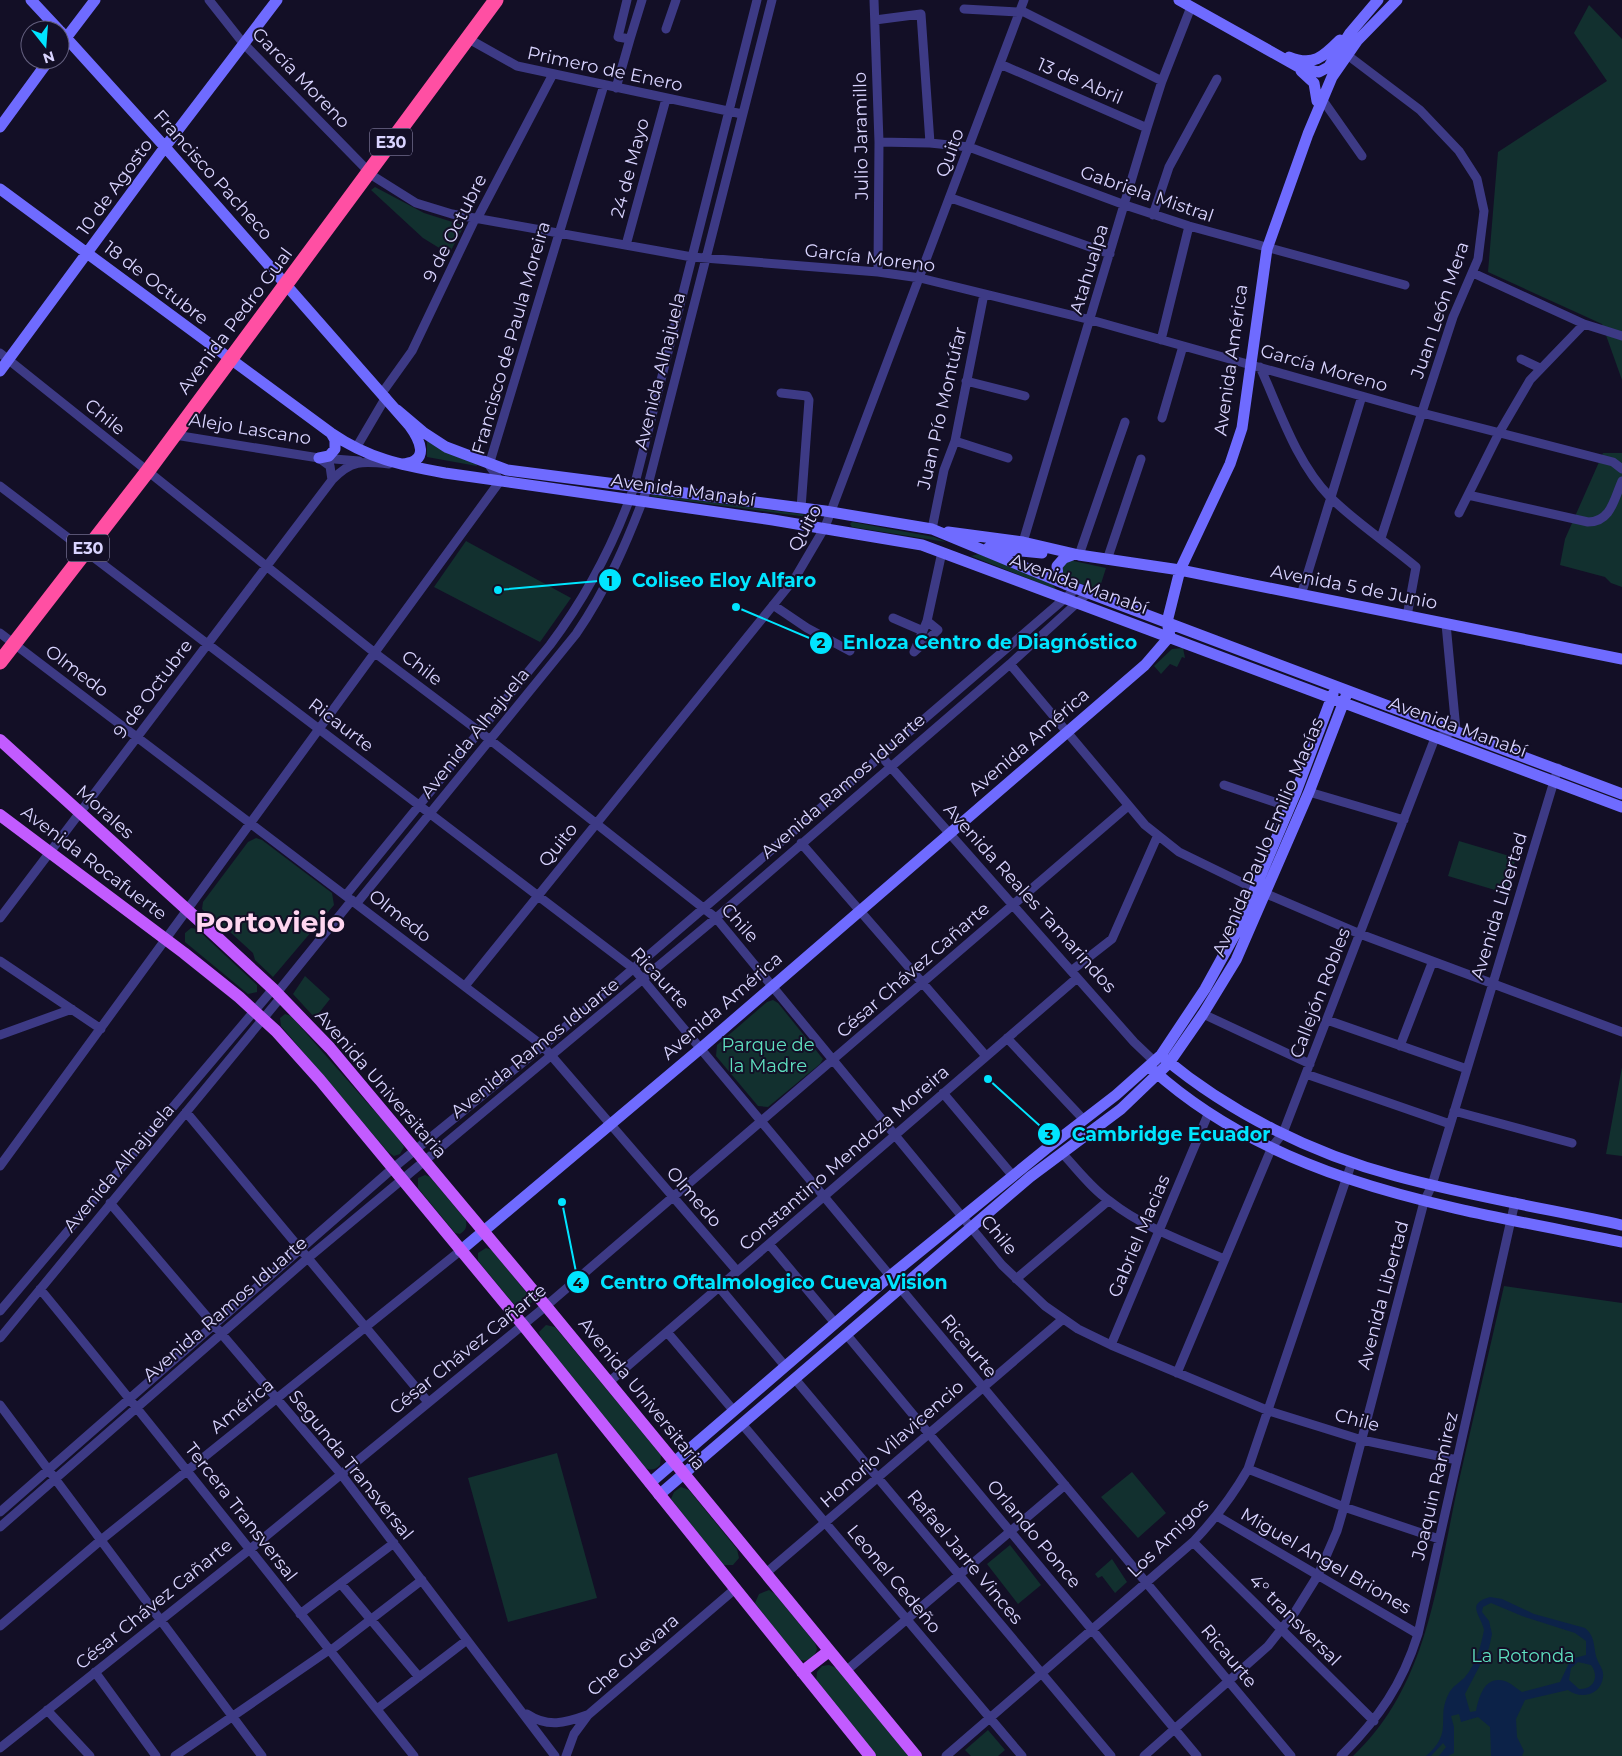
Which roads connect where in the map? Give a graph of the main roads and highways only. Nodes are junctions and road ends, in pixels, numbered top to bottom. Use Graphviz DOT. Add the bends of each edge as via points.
graph roads {
  1 [pos="31,0"];
  2 [pos="95,0"];
  3 [pos="277,0"];
  4 [pos="496,0"];
  5 [pos="1179,0"];
  6 [pos="1378,0"];
  7 [pos="1397,0"];
  8 [pos="48,20"];
  9 [pos="1359,21"];
  10 [pos="70,26"];
  11 [pos="1262,45"];
  12 [pos="70,46"];
  13 [pos="1346,54"];
  14 [pos="1287,61"];
  15 [pos="1328,69"];
  16 [pos="42,70"];
  17 [pos="1319,100"];
  18 [pos="0,127"];
  19 [pos="165,147"];
  20 [pos="0,189"];
  21 [pos="88,254"];
  22 [pos="287,284"];
  23 [pos="4,357"];
  24 [pos="229,360"];
  25 [pos="0,371"];
  26 [pos="398,410"];
  27 [pos="331,433"];
  28 [pos="319,458"];
  29 [pos="395,464"];
  30 [pos="500,481"];
  31 [pos="932,529"];
  32 [pos="922,545"];
  33 [pos="976,548"];
  34 [pos="1075,555"];
  35 [pos="1180,570"];
  36 [pos="1071,586"];
  37 [pos="1167,622"];
  38 [pos="1170,636"];
  39 [pos="1622,659"];
  40 [pos="0,662"];
  41 [pos="1335,685"];
  42 [pos="1348,690"];
  43 [pos="1331,699"];
  44 [pos="1344,702"];
  45 [pos="0,740"];
  46 [pos="1622,794"];
  47 [pos="1622,807"];
  48 [pos="0,815"];
  49 [pos="187,910"];
  50 [pos="1159,1064"];
  51 [pos="1622,1224"];
  52 [pos="484,1231"];
  53 [pos="1622,1242"];
  54 [pos="460,1251"];
  55 [pos="678,1459"];
  56 [pos="687,1471"];
  57 [pos="650,1483"];
  58 [pos="659,1494"];
  59 [pos="830,1651"];
  60 [pos="802,1672"];
  61 [pos="870,1756"];
  62 [pos="916,1756"];
  1 -- 8 [label="main road, Francisco Pacheco"];
  2 -- 10 [label="main road"];
  3 -- 19 [label="main road, 10 de Agosto"];
  4 -- 22 [label="highway, Avenida Pedro Gual / E30"];
  5 -- 11 [label="main road"];
  6 -- 9 [label="main road, Avenida América"];
  7 -- 13 [label="main road, Avenida América"];
  9 -- 11 [label="main road" via="1322,56 1310,62 1299,61"];
  9 -- 15 [label="main road, Avenida América"];
  11 -- 14 [label="main road"];
  12 -- 19 [label="main road, Francisco Pacheco"];
  13 -- 15 [label="main road"];
  13 -- 17 [label="main road, Avenida América"];
  14 -- 15 [label="main road" via="1310,72"];
  14 -- 17 [label="main road" via="1312,80"];
  15 -- 17 [label="main road, Avenida América"];
  16 -- 18 [label="main road"];
  17 -- 35 [label="main road, Avenida América" via="1266,248 1255,365 1235,452"];
  19 -- 21 [label="main road, 10 de Agosto"];
  19 -- 22 [label="main road, Francisco Pacheco"];
  20 -- 21 [label="main road, 18 de Octubre"];
  21 -- 23 [label="main road, 10 de Agosto"];
  21 -- 24 [label="main road, 18 de Octubre"];
  22 -- 24 [label="highway, Avenida Pedro Gual / E30"];
  22 -- 26 [label="main road, Francisco Pacheco"];
  23 -- 25 [label="main road, 10 de Agosto"];
  24 -- 27 [label="main road, 18 de Octubre"];
  24 -- 40 [label="highway, Avenida Pedro Gual / E30"];
  26 -- 29 [label="main road" via="414,432 421,449 414,461"];
  26 -- 31 [label="main road, Avenida Manabí" via="446,447 507,470 832,512"];
  27 -- 28 [label="main road" via="335,449 329,456"];
  27 -- 29 [label="main road, 18 de Octubre" via="356,448"];
  29 -- 30 [label="main road, Alejo Lascano"];
  30 -- 32 [label="main road, Avenida Manabí"];
  31 -- 33 [label="main road, Avenida Manabí"];
  31 -- 34 [label="main road, Avenida 5 de Junio" via="1023,542"];
  32 -- 33 [label="main road, Avenida 5 de Junio"];
  32 -- 38 [label="main road, Avenida Manabí"];
  33 -- 34 [label="main road, Avenida 5 de Junio"];
  33 -- 36 [label="main road, Avenida Manabí"];
  34 -- 35 [label="main road, Avenida 5 de Junio"];
  34 -- 36 [label="main road" via="1064,558 1057,566 1058,577"];
  35 -- 37 [label="main road, Avenida América"];
  35 -- 39 [label="main road, Avenida 5 de Junio"];
  36 -- 37 [label="main road, Avenida Manabí"];
  37 -- 38 [label="main road, Avenida América"];
  37 -- 41 [label="main road, Avenida Manabí"];
  38 -- 43 [label="main road, Avenida Manabí"];
  38 -- 52 [label="main road, Avenida América" via="1145,665 1068,732"];
  41 -- 42 [label="main road, Avenida Manabí"];
  41 -- 43 [label="main road, Avenida Paulo Emilio Macías"];
  42 -- 44 [label="main road, Avenida Paulo Emilio Macías"];
  42 -- 46 [label="main road, Avenida Manabí"];
  43 -- 44 [label="main road, Avenida Manabí"];
  43 -- 50 [label="main road, Avenida Paulo Emilio Macías" via="1255,889 1219,966"];
  44 -- 47 [label="main road, Avenida Manabí"];
  44 -- 50 [label="main road, Avenida Paulo Emilio Macías" via="1267,893 1236,960 1203,1014"];
  45 -- 49 [label="main road, Morales"];
  48 -- 54 [label="main road, Avenida Rocafuerte" via="166,939 259,1014 320,1080"];
  49 -- 52 [label="main road, Avenida Universitaria" via="277,993 336,1055"];
  50 -- 51 [label="main road, Avenida Reales Tamarindos" via="1283,1133 1352,1162 1432,1185"];
  50 -- 53 [label="main road, Avenida Reales Tamarindos" via="1209,1112 1272,1147 1346,1179 1424,1202"];
  50 -- 55 [label="main road, Avenida Paulo Emilio Macías" via="890,1276"];
  50 -- 56 [label="main road, Avenida Paulo Emilio Macías" via="1104,1123 1030,1177"];
  52 -- 54 [label="main road, Avenida América"];
  52 -- 55 [label="main road, Avenida Universitaria" via="609,1382"];
  54 -- 57 [label="main road"];
  55 -- 56 [label="main road, Avenida Universitaria"];
  55 -- 57 [label="main road, Avenida Paulo Emilio Macías"];
  56 -- 58 [label="main road, Avenida Paulo Emilio Macías"];
  56 -- 59 [label="main road, Avenida Universitaria"];
  57 -- 58 [label="main road"];
  58 -- 60 [label="main road"];
  59 -- 60 [label="main road"];
  59 -- 62 [label="main road, Avenida Universitaria"];
  60 -- 61 [label="main road"];
}
